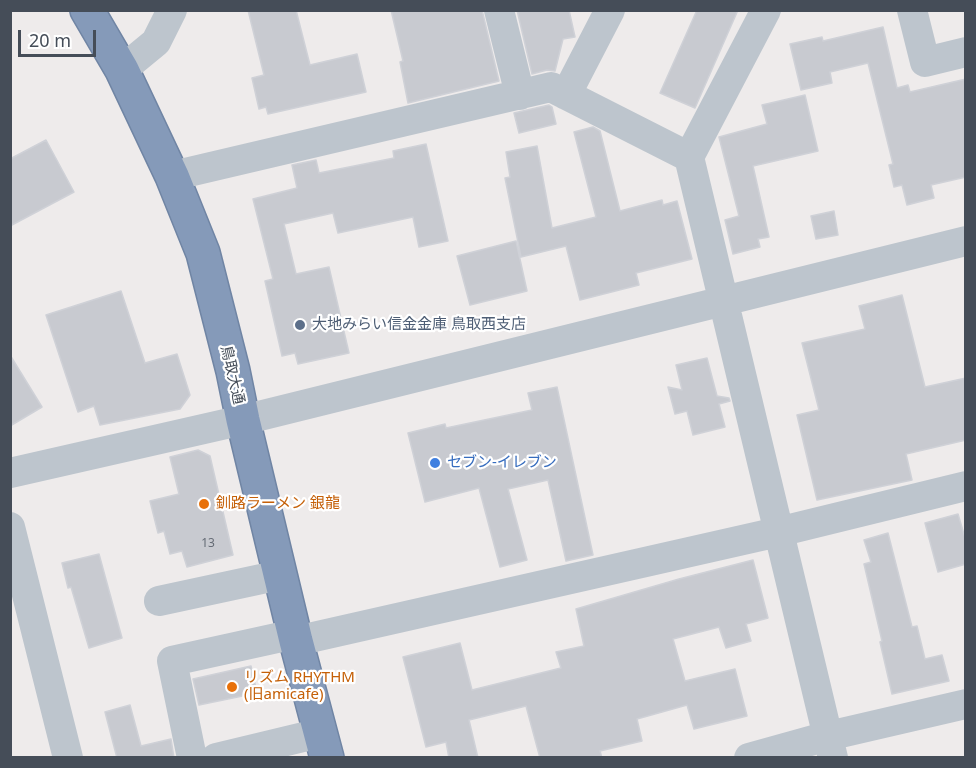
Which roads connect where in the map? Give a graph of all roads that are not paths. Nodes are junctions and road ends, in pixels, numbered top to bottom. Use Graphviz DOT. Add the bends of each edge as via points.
graph roads {
  1 [pos="87,10"];
  2 [pos="172,10"];
  3 [pos="499,10"];
  4 [pos="610,10"];
  5 [pos="766,10"];
  6 [pos="912,10"];
  7 [pos="966,52"];
  8 [pos="122,70"];
  9 [pos="520,94"];
  10 [pos="566,95"];
  11 [pos="689,157"];
  12 [pos="172,176"];
  13 [pos="966,241"];
  14 [pos="724,302"];
  15 [pos="243,420"];
  16 [pos="10,473"];
  17 [pos="966,486"];
  18 [pos="10,527"];
  19 [pos="778,531"];
  20 [pos="280,575"];
  21 [pos="159,602"];
  22 [pos="295,638"];
  23 [pos="966,705"];
  24 [pos="324,745"];
  25 [pos="831,747"];
  26 [pos="68,758"];
  27 [pos="192,758"];
  28 [pos="216,758"];
  29 [pos="749,758"];
  1 -- 8 [label="highway, 鳥取大通"];
  2 -- 8 [label="street" via="156,42"];
  3 -- 9 [label="street"];
  4 -- 10 [label="street"];
  5 -- 11 [label="street"];
  6 -- 7 [label="street" via="925,62"];
  8 -- 12 [label="highway, 鳥取大通"];
  9 -- 10 [label="street" via="551,87"];
  9 -- 12 [label="street"];
  10 -- 11 [label="street"];
  11 -- 14 [label="street"];
  12 -- 15 [label="highway, 鳥取大通" via="203,253"];
  13 -- 14 [label="street"];
  14 -- 15 [label="street"];
  14 -- 19 [label="street"];
  15 -- 16 [label="street"];
  15 -- 20 [label="highway, 鳥取大通"];
  17 -- 19 [label="street"];
  18 -- 26 [label="street"];
  19 -- 22 [label="street"];
  19 -- 25 [label="street"];
  20 -- 21 [label="street"];
  20 -- 22 [label="highway, 鳥取大通"];
  22 -- 24 [label="highway, 鳥取大通"];
  22 -- 27 [label="street" via="172,661"];
  23 -- 25 [label="street"];
  24 -- 28 [label="street"];
  25 -- 29 [label="street"];
}
